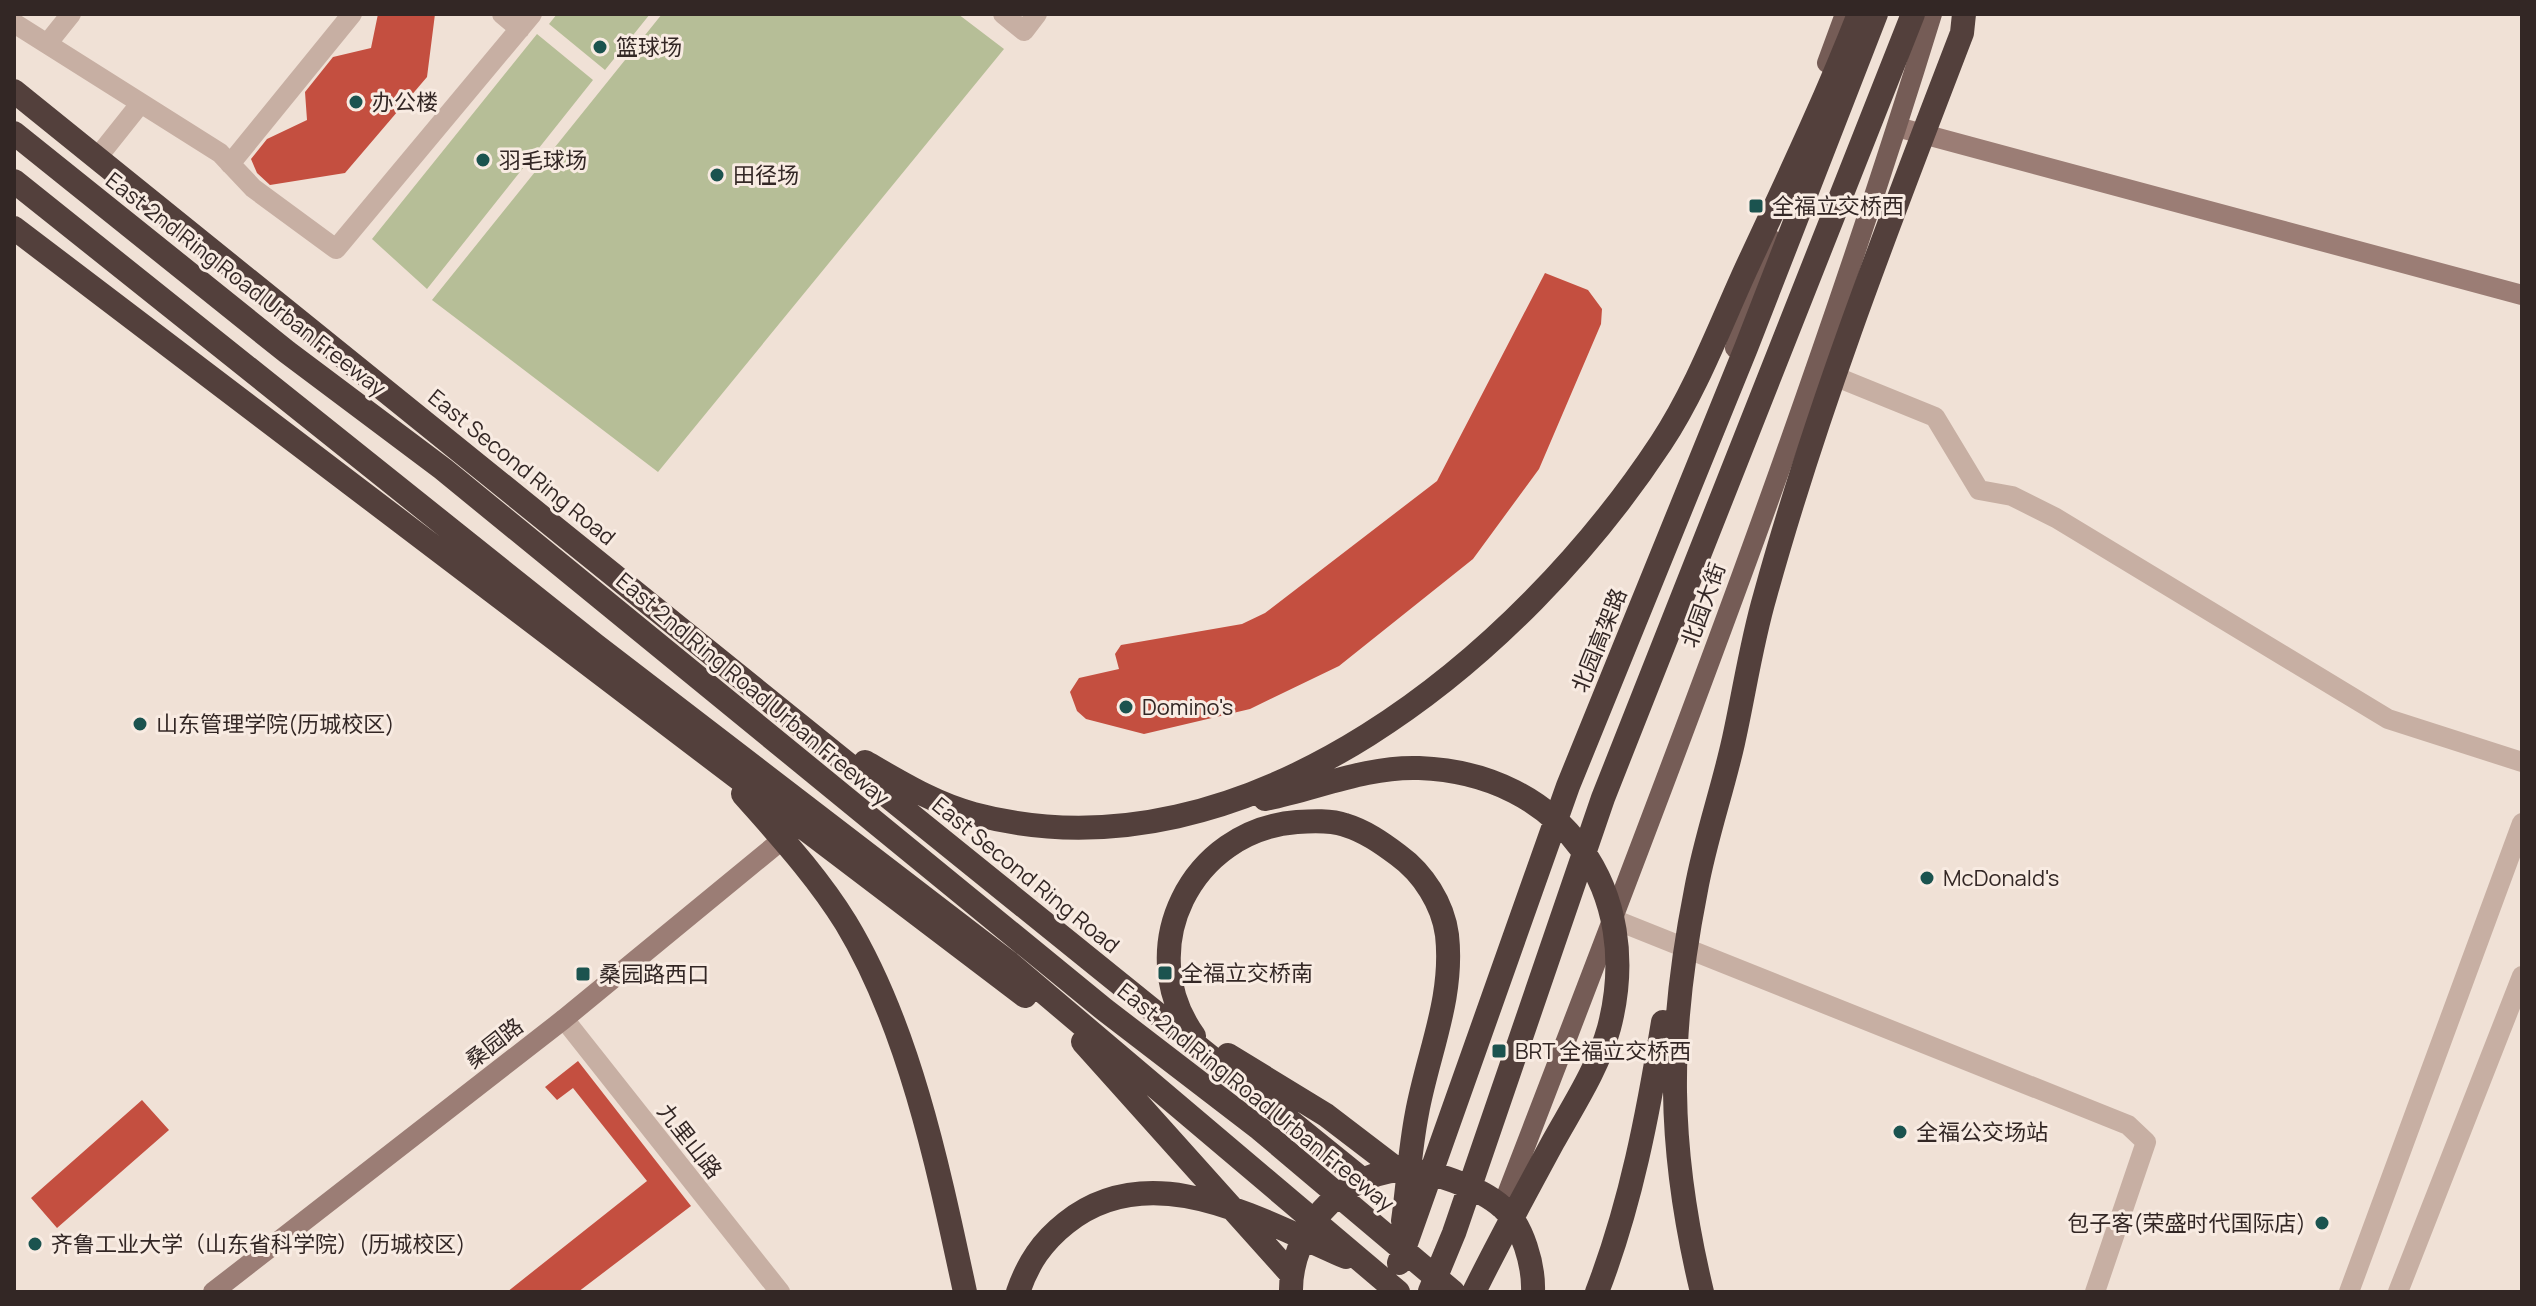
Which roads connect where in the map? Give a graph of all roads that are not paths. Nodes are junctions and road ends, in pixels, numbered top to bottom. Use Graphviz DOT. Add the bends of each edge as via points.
graph roads {
  1 [pos="71,14"];
  2 [pos="352,14"];
  3 [pos="502,14"];
  4 [pos="1003,14"];
  5 [pos="1037,14"];
  6 [pos="1845,14"];
  7 [pos="1859,14"];
  8 [pos="1876,14"];
  9 [pos="1913,14"];
  10 [pos="1932,14"];
  11 [pos="1964,14"];
  12 [pos="526,21"];
  13 [pos="14,23"];
  14 [pos="47,44"];
  15 [pos="14,91"];
  16 [pos="140,104"];
  17 [pos="1897,127"];
  18 [pos="14,133"];
  19 [pos="97,158"];
  20 [pos="230,164"];
  21 [pos="14,181"];
  22 [pos="14,228"];
  23 [pos="2522,295"];
  24 [pos="1834,376"];
  25 [pos="621,612"];
  26 [pos="595,645"];
  27 [pos="2522,762"];
  28 [pos="1165,820"];
  29 [pos="2522,823"];
  30 [pos="801,825"];
  31 [pos="1613,919"];
  32 [pos="1684,959"];
  33 [pos="2522,976"];
  34 [pos="1147,1005"];
  35 [pos="564,1019"];
  36 [pos="1083,1042"];
  37 [pos="1260,1129"];
  38 [pos="1398,1170"];
  39 [pos="1435,1172"];
  40 [pos="1363,1180"];
  41 [pos="1502,1207"];
  42 [pos="1307,1229"];
  43 [pos="1370,1268"];
  44 [pos="1291,1283"];
  45 [pos="1394,1284"];
  46 [pos="213,1292"];
  47 [pos="780,1292"];
  48 [pos="965,1292"];
  49 [pos="1018,1292"];
  50 [pos="1377,1292"];
  51 [pos="1430,1292"];
  52 [pos="1453,1292"];
  53 [pos="1474,1292"];
  54 [pos="1533,1292"];
  55 [pos="1597,1292"];
  56 [pos="1702,1292"];
  57 [pos="2095,1292"];
  58 [pos="2349,1292"];
  59 [pos="2398,1292"];
  1 -- 14 [label="street"];
  2 -- 20 [label="street"];
  3 -- 12 [label="street"];
  4 -- 5 [label="street" via="1024,31"];
  6 -- 39 [label="main road" via="1682,515"];
  7 -- 28 [label="highway" via="1731,303 1664,438 1581,550 1491,641 1396,717 1285,778"];
  8 -- 45 [label="highway, 北园高架路" via="1568,786"];
  9 -- 51 [label="highway" via="1603,798"];
  10 -- 17 [label="main road, 北园大街"];
  11 -- 24 [label="highway" via="1962,33"];
  12 -- 20 [label="street" via="336,249 253,188"];
  13 -- 14 [label="street"];
  14 -- 16 [label="street"];
  15 -- 19 [label="highway, East Second Ring Road"];
  16 -- 19 [label="street"];
  16 -- 20 [label="street"];
  17 -- 23 [label="street"];
  17 -- 31 [label="main road, 北园大街"];
  18 -- 25 [label="highway, East 2nd Ring Road Urban Freeway"];
  19 -- 34 [label="highway, East Second Ring Road"];
  21 -- 26 [label="highway"];
  22 -- 30 [label="highway"];
  24 -- 27 [label="street" via="1935,417 1979,490 2012,496 2056,518 2388,719"];
  24 -- 32 [label="highway" via="1764,599"];
  25 -- 28 [label="highway" via="859,759 974,815 1050,826 1112,827"];
  25 -- 37 [label="highway, East 2nd Ring Road Urban Freeway" via="1093,1000"];
  26 -- 43 [label="highway" via="1008,962"];
  26 -- 48 [label="highway" via="741,792 805,865 845,922 879,988 912,1077"];
  28 -- 53 [label="highway" via="1418,767 1476,777 1519,794 1568,828 1590,858 1606,894 1615,939 1615,993 1608,1029 1589,1078"];
  29 -- 58 [label="street"];
  30 -- 35 [label="street, 桑园路"];
  30 -- 36 [label="highway"];
  31 -- 41 [label="main road, 北园大街"];
  31 -- 57 [label="street" via="2128,1125 2146,1142"];
  32 -- 55 [label="highway" via="1663,1020 1644,1137"];
  32 -- 56 [label="highway" via="1675,1024 1676,1158"];
  33 -- 59 [label="street"];
  34 -- 38 [label="highway, East Second Ring Road" via="1326,1115"];
  34 -- 40 [label="highway, East Second Ring Road"];
  35 -- 46 [label="street, 桑园路"];
  35 -- 47 [label="street, 九里山路"];
  36 -- 42 [label="highway"];
  36 -- 44 [label="highway"];
  37 -- 45 [label="highway" via="1185,1024 1169,985 1169,942 1176,912 1191,884 1218,854 1248,835 1279,823 1344,824 1412,865 1434,896 1447,931 1449,971 1417,1111"];
  37 -- 52 [label="highway, East 2nd Ring Road Urban Freeway"];
  38 -- 39 [label="highway"];
  38 -- 40 [label="highway"];
  39 -- 41 [label="highway"];
  40 -- 42 [label="highway" via="1331,1200"];
  41 -- 54 [label="highway" via="1523,1241"];
  42 -- 44 [label="highway"];
  43 -- 45 [label="highway"];
  43 -- 49 [label="highway" via="1231,1207 1189,1195 1148,1192 1080,1211 1049,1237 1026,1267"];
  45 -- 50 [label="highway"];
}
